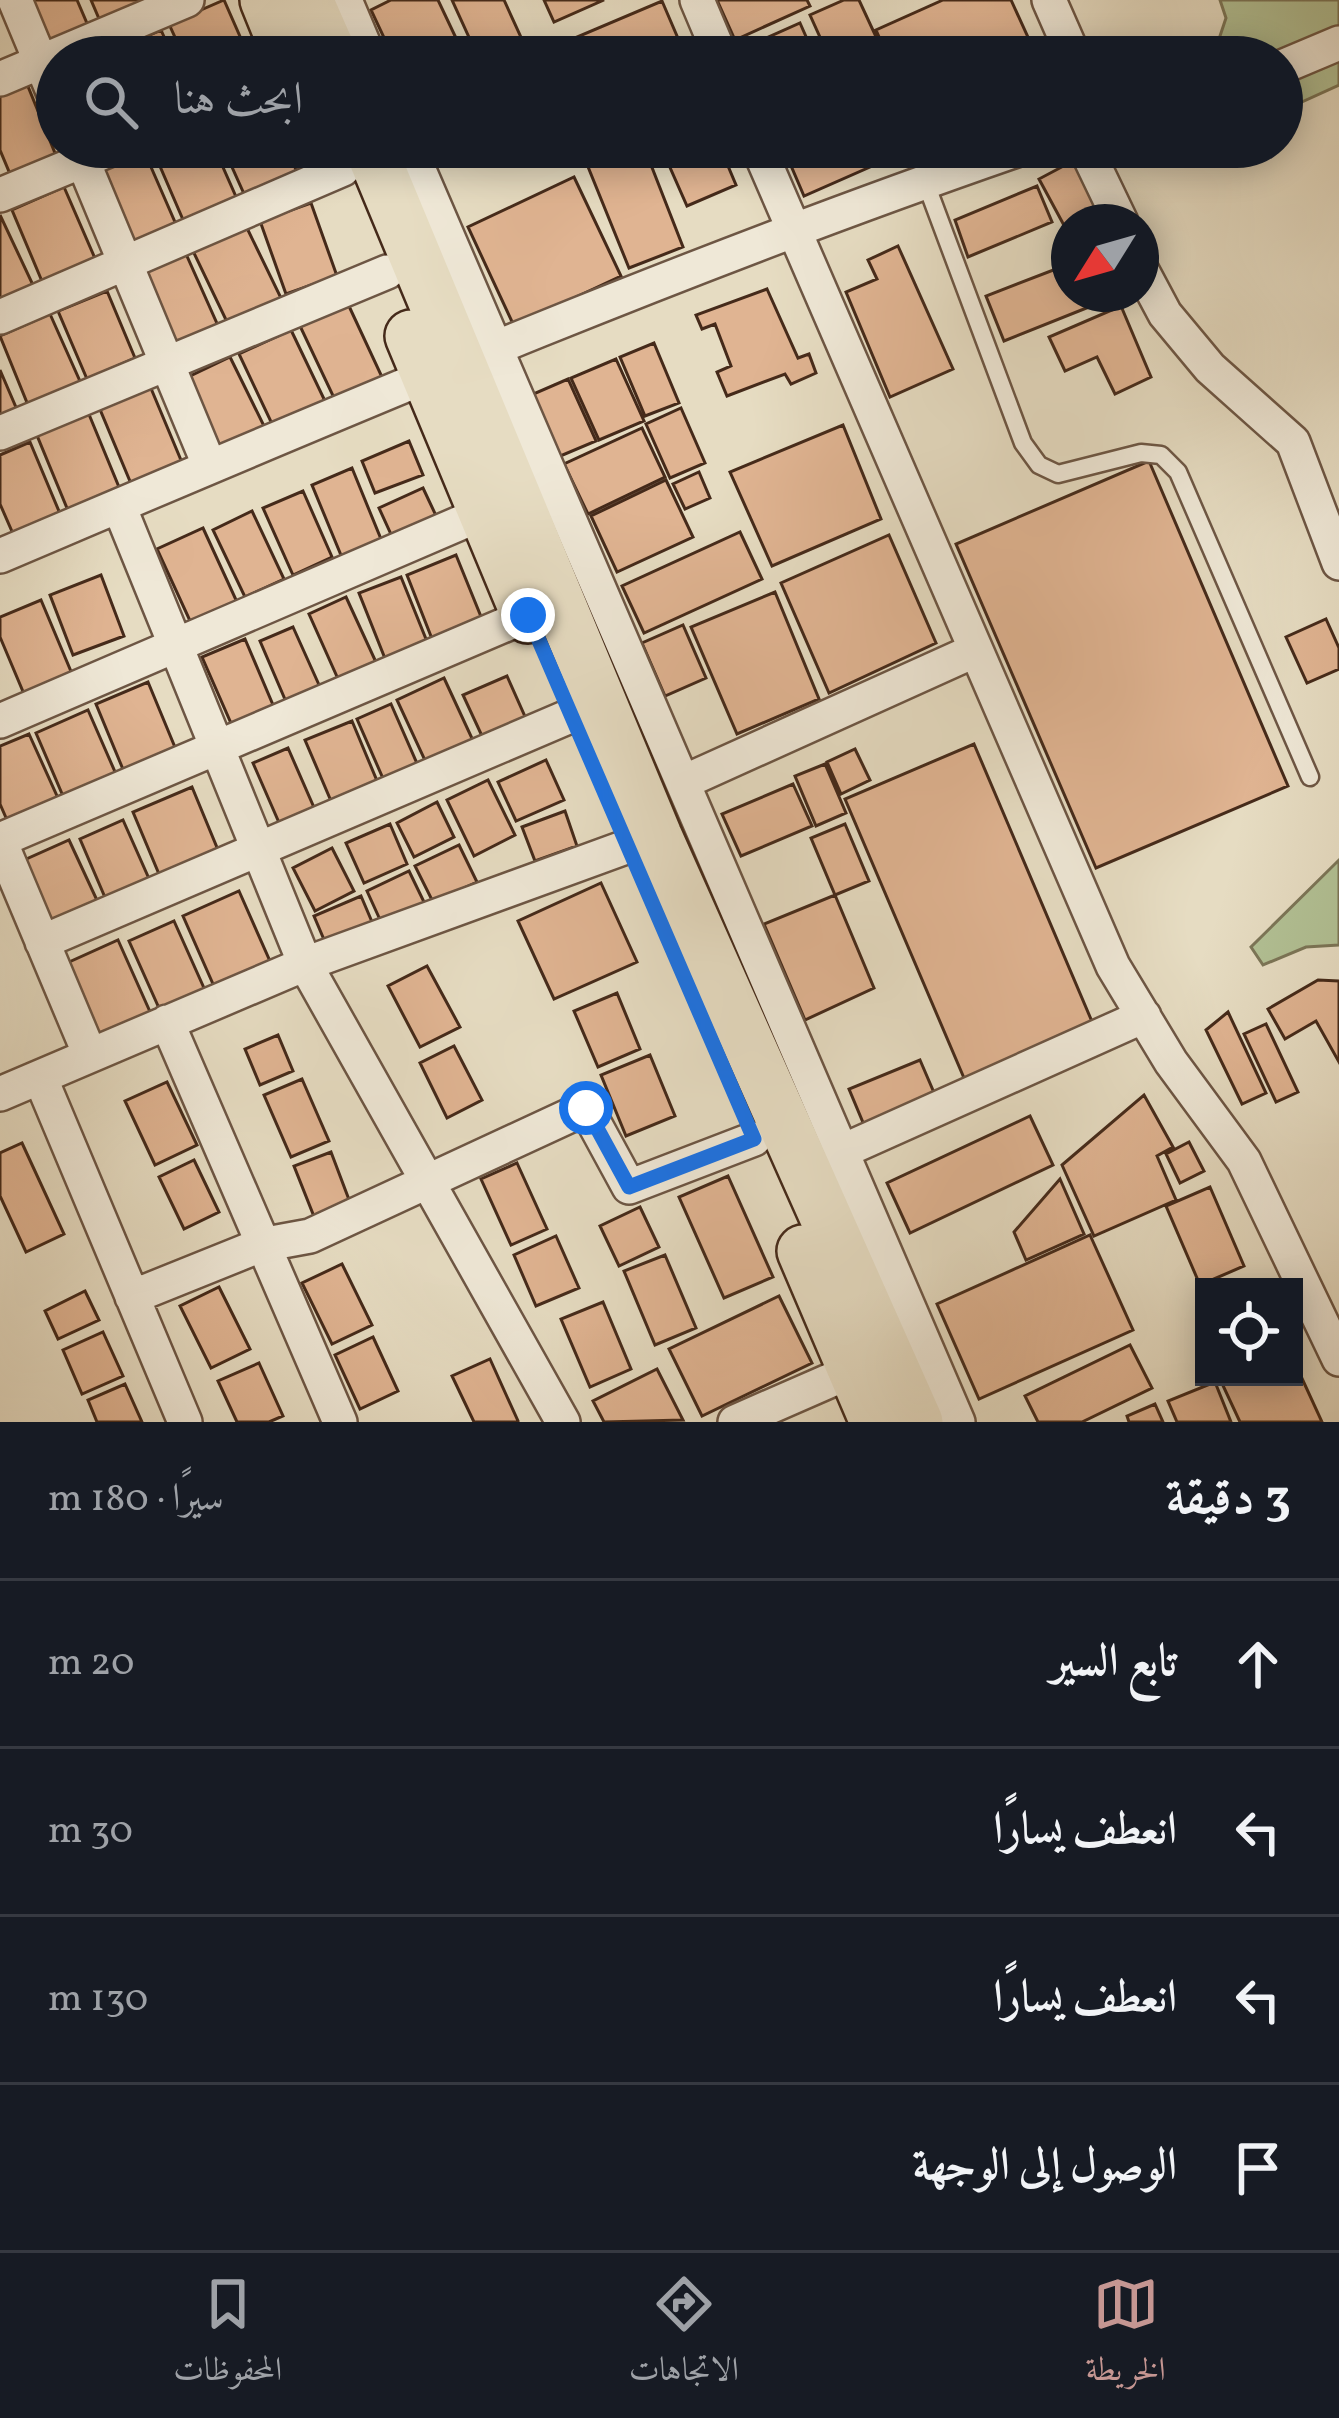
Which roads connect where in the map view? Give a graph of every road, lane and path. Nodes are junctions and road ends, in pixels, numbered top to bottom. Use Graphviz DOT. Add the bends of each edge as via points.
graph roads {
  1 [pos="15,0"];
  2 [pos="187,0"];
  3 [pos="266,0"];
  4 [pos="307,0"];
  5 [pos="344,0"];
  6 [pos="698,0"];
  7 [pos="1048,0"];
  8 [pos="102,36"];
  9 [pos="281,36"];
  10 [pos="323,36"];
  11 [pos="360,36"];
  12 [pos="713,36"];
  13 [pos="1064,36"];
  14 [pos="1339,43"];
  15 [pos="36,52"];
  16 [pos="1303,58"];
  17 [pos="36,64"];
  18 [pos="0,79"];
  19 [pos="53,168"];
  20 [pos="86,168"];
  21 [pos="319,168"];
  22 [pos="353,168"];
  23 [pos="356,168"];
  24 [pos="414,168"];
  25 [pos="767,168"];
  26 [pos="965,168"];
  27 [pos="1095,168"];
  28 [pos="925,182"];
  29 [pos="0,195"];
  30 [pos="1112,204"];
  31 [pos="792,227"];
  32 [pos="126,261"];
  33 [pos="387,272"];
  34 [pos="1159,301"];
  35 [pos="0,317"];
  36 [pos="169,360"];
  37 [pos="460,362"];
  38 [pos="0,433"];
  39 [pos="210,467"];
  40 [pos="118,506"];
  41 [pos="481,514"];
  42 [pos="2,550"];
  43 [pos="1339,563"];
  44 [pos="528,615"];
  45 [pos="175,642"];
  46 [pos="976,650"];
  47 [pos="570,716"];
  48 [pos="0,721"];
  49 [pos="218,746"];
  50 [pos="1310,777"];
  51 [pos="686,781"];
  52 [pos="0,840"];
  53 [pos="643,842"];
  54 [pos="259,849"];
  55 [pos="42,942"];
  56 [pos="305,964"];
  57 [pos="1144,1016"];
  58 [pos="167,1022"];
  59 [pos="90,1055"];
  60 [pos="40,1077"];
  61 [pos="0,1094"];
  62 [pos="754,1139"];
  63 [pos="845,1150"];
  64 [pos="428,1182"];
  65 [pos="261,1245"];
  66 [pos="132,1297"];
  67 [pos="1339,1359"];
  68 [pos="854,1370"];
  69 [pos="185,1422"];
  70 [pos="340,1422"];
  71 [pos="563,1422"];
  72 [pos="735,1422"];
  73 [pos="876,1422"];
  74 [pos="917,1422"];
  75 [pos="958,1422"];
  1 -- 15 [label="street"];
  2 -- 8 [label="street"];
  3 -- 9 [label="main road"];
  4 -- 10 [label="main road"];
  5 -- 11 [label="street"];
  6 -- 12 [label="street"];
  7 -- 13 [label="street"];
  14 -- 16 [label="street"];
  17 -- 18 [label="street"];
  19 -- 29 [label="street"];
  20 -- 32 [label="street"];
  21 -- 32 [label="street"];
  22 -- 33 [label="main road"];
  23 -- 37 [label="main road"];
  24 -- 37 [label="street"];
  25 -- 31 [label="street"];
  26 -- 28 [label="street"];
  27 -- 30 [label="street"];
  28 -- 31 [label="street"];
  28 -- 50 [label="lane" via="1023,443 1058,474 1141,452 1161,454 1178,472"];
  31 -- 37 [label="street"];
  31 -- 46 [label="street"];
  32 -- 35 [label="street"];
  32 -- 36 [label="street"];
  33 -- 36 [label="street"];
  33 -- 37 [label="main road"];
  34 -- 43 [label="street" via="1210,368 1293,442"];
  36 -- 38 [label="street"];
  36 -- 39 [label="street"];
  37 -- 39 [label="street"];
  37 -- 41 [label="main road"];
  37 -- 51 [label="street"];
  37 -- 53 [label="main road"];
  39 -- 40 [label="street"];
  40 -- 42 [label="street"];
  40 -- 45 [label="street"];
  41 -- 44 [label="main road"];
  41 -- 45 [label="street"];
  44 -- 47 [label="main road"];
  44 -- 49 [label="street"];
  45 -- 48 [label="street"];
  45 -- 49 [label="street"];
  46 -- 51 [label="street"];
  46 -- 57 [label="street" via="1066,868"];
  47 -- 53 [label="main road"];
  47 -- 54 [label="street"];
  49 -- 52 [label="street"];
  49 -- 54 [label="street"];
  51 -- 63 [label="street"];
  52 -- 55 [label="street"];
  53 -- 56 [label="street"];
  53 -- 62 [label="main road"];
  53 -- 74 [label="main road"];
  54 -- 55 [label="street"];
  54 -- 56 [label="street"];
  55 -- 59 [label="street"];
  56 -- 58 [label="street"];
  56 -- 64 [label="street"];
  57 -- 63 [label="street"];
  57 -- 67 [label="street" via="1244,1161"];
  58 -- 59 [label="street"];
  58 -- 65 [label="street"];
  59 -- 60 [label="street"];
  60 -- 61 [label="street"];
  60 -- 66 [label="street"];
  62 -- 64 [label="street" via="629,1187 586,1108"];
  62 -- 68 [label="main road"];
  63 -- 75 [label="street"];
  64 -- 65 [label="street" via="310,1236"];
  64 -- 71 [label="street"];
  65 -- 66 [label="street"];
  65 -- 70 [label="street"];
  66 -- 69 [label="street"];
  68 -- 72 [label="street"];
  68 -- 73 [label="main road"];
}
